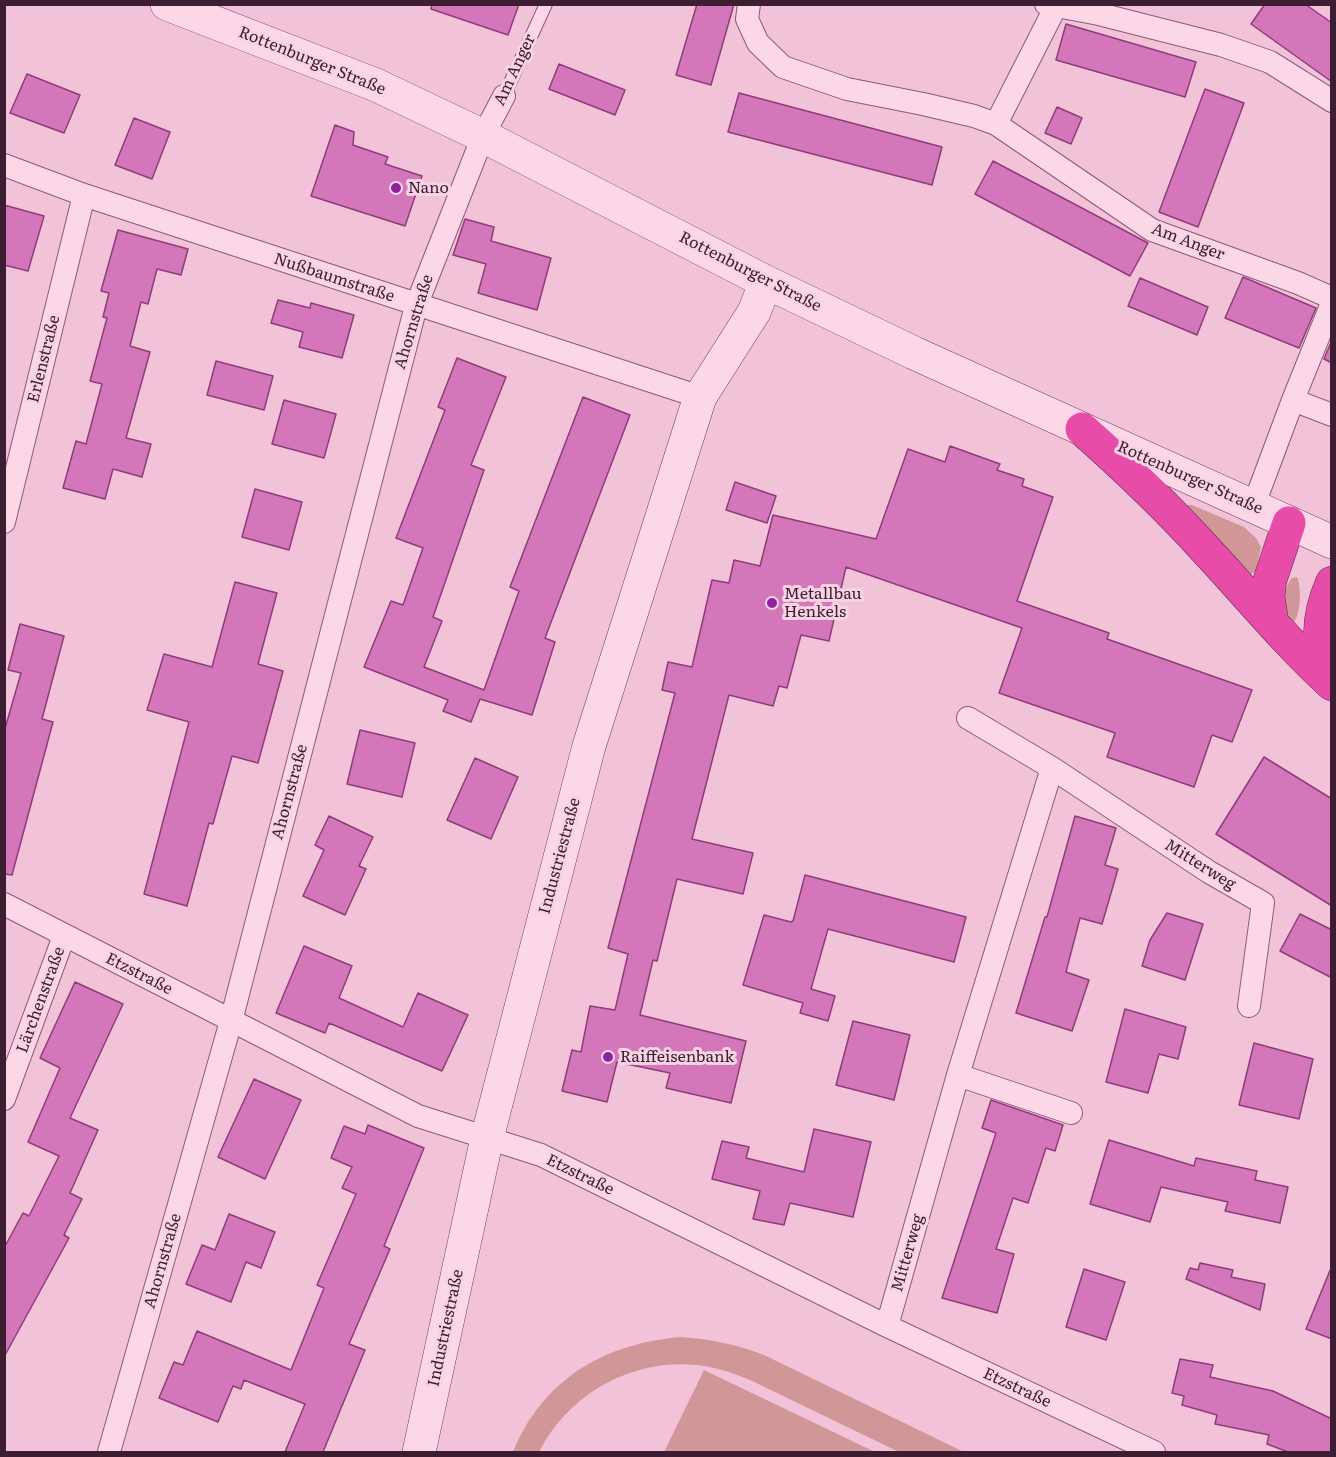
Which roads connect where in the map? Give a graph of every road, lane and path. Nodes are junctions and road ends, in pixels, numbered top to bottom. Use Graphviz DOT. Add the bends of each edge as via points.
graph roads {
  1 [pos="167,4"];
  2 [pos="546,4"];
  3 [pos="749,4"];
  4 [pos="1051,5"];
  5 [pos="504,96"];
  6 [pos="1332,101"];
  7 [pos="996,124"];
  8 [pos="483,136"];
  9 [pos="4,165"];
  10 [pos="84,195"];
  11 [pos="766,282"];
  12 [pos="1332,298"];
  13 [pos="1332,303"];
  14 [pos="416,306"];
  15 [pos="700,397"];
  16 [pos="1293,400"];
  17 [pos="1332,415"];
  18 [pos="1082,429"];
  19 [pos="1253,507"];
  20 [pos="4,522"];
  21 [pos="1290,523"];
  22 [pos="1332,542"];
  23 [pos="1332,583"];
  24 [pos="1272,622"];
  25 [pos="1332,675"];
  26 [pos="1332,684"];
  27 [pos="968,718"];
  28 [pos="1052,768"];
  29 [pos="4,904"];
  30 [pos="64,936"];
  31 [pos="1250,1006"];
  32 [pos="231,1021"];
  33 [pos="958,1075"];
  34 [pos="4,1099"];
  35 [pos="1071,1113"];
  36 [pos="487,1138"];
  37 [pos="887,1326"];
  38 [pos="109,1452"];
  39 [pos="419,1452"];
  40 [pos="1154,1452"];
  1 -- 8 [label="street, Rottenburger Straße" via="376,85"];
  2 -- 5 [label="lane, Am Anger"];
  3 -- 7 [label="street, Am Anger" via="747,19 758,43 783,67 847,89 933,106"];
  4 -- 6 [label="street" via="1221,45 1270,62"];
  4 -- 7 [label="street"];
  5 -- 8 [label="street, Am Anger"];
  7 -- 12 [label="street, Am Anger" via="1152,230"];
  8 -- 11 [label="street, Rottenburger Straße"];
  8 -- 14 [label="street, Ahornstraße"];
  9 -- 10 [label="street, Nußbaumstraße"];
  10 -- 14 [label="street, Nußbaumstraße"];
  10 -- 20 [label="street, Erlenstraße"];
  11 -- 15 [label="street, Industriestraße" via="754,312"];
  11 -- 18 [label="street, Rottenburger Straße"];
  13 -- 16 [label="street"];
  14 -- 15 [label="street, Nußbaumstraße"];
  14 -- 32 [label="street, Ahornstraße"];
  15 -- 36 [label="street, Industriestraße" via="589,746"];
  16 -- 17 [label="street"];
  16 -- 19 [label="street"];
  18 -- 19 [label="street, Rottenburger Straße"];
  18 -- 24 [label="highway" via="1154,495"];
  19 -- 21 [label="street, Rottenburger Straße"];
  21 -- 22 [label="street, Rottenburger Straße"];
  21 -- 24 [label="highway" via="1270,580"];
  23 -- 25 [label="highway" via="1324,602 1319,635"];
  24 -- 26 [label="highway"];
  27 -- 28 [label="street, Mitterweg"];
  28 -- 31 [label="street, Mitterweg" via="1263,903"];
  28 -- 33 [label="street, Mitterweg"];
  29 -- 30 [label="street, Etzstraße"];
  30 -- 32 [label="street, Etzstraße"];
  30 -- 34 [label="street, Lärchenstraße"];
  32 -- 36 [label="street, Etzstraße" via="418,1116"];
  32 -- 38 [label="street, Ahornstraße"];
  33 -- 35 [label="street"];
  33 -- 37 [label="street, Mitterweg"];
  36 -- 37 [label="street, Etzstraße" via="541,1155"];
  36 -- 39 [label="street, Industriestraße"];
  37 -- 40 [label="street, Etzstraße"];
}
